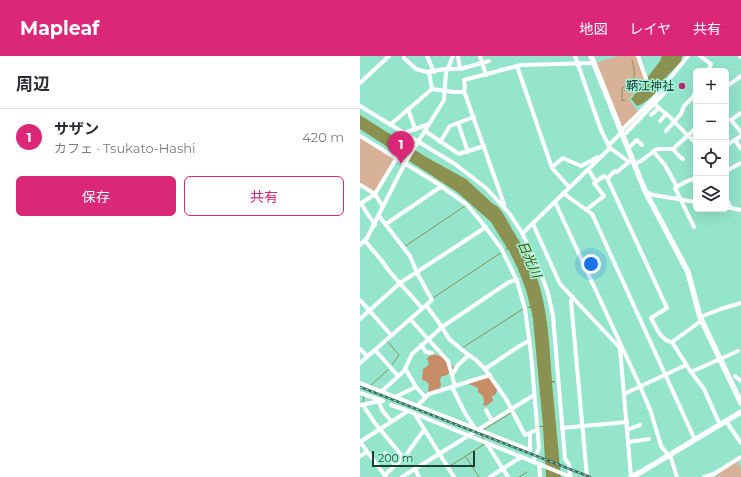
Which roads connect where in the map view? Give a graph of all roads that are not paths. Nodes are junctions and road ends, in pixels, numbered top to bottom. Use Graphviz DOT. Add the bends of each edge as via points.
graph roads {
  1 [pos="389,56"];
  2 [pos="404,56"];
  3 [pos="453,56"];
  4 [pos="458,56"];
  5 [pos="480,56"];
  6 [pos="575,56"];
  7 [pos="591,56"];
  8 [pos="638,56"];
  9 [pos="688,56"];
  10 [pos="700,56"];
  11 [pos="428,57"];
  12 [pos="489,61"];
  13 [pos="482,63"];
  14 [pos="594,63"];
  15 [pos="578,64"];
  16 [pos="517,66"];
  17 [pos="709,68"];
  18 [pos="448,69"];
  19 [pos="460,69"];
  20 [pos="432,72"];
  21 [pos="486,75"];
  22 [pos="741,76"];
  23 [pos="646,80"];
  24 [pos="360,83"];
  25 [pos="729,85"];
  26 [pos="432,89"];
  27 [pos="668,89"];
  28 [pos="446,91"];
  29 [pos="464,91"];
  30 [pos="693,97"];
  31 [pos="652,102"];
  32 [pos="360,106"];
  33 [pos="659,108"];
  34 [pos="408,109"];
  35 [pos="741,113"];
  36 [pos="666,114"];
  37 [pos="651,115"];
  38 [pos="474,117"];
  39 [pos="660,121"];
  40 [pos="674,122"];
  41 [pos="458,123"];
  42 [pos="429,124"];
  43 [pos="390,125"];
  44 [pos="415,129"];
  45 [pos="425,131"];
  46 [pos="666,131"];
  47 [pos="693,131"];
  48 [pos="741,132"];
  49 [pos="404,133"];
  50 [pos="623,133"];
  51 [pos="360,136"];
  52 [pos="688,136"];
  53 [pos="741,136"];
  54 [pos="734,140"];
  55 [pos="693,141"];
  56 [pos="418,142"];
  57 [pos="440,142"];
  58 [pos="729,143"];
  59 [pos="642,145"];
  60 [pos="484,146"];
  61 [pos="610,146"];
  62 [pos="628,148"];
  63 [pos="673,149"];
  64 [pos="741,150"];
  65 [pos="653,151"];
  66 [pos="468,152"];
  67 [pos="600,156"];
  68 [pos="396,159"];
  69 [pos="684,159"];
  70 [pos="632,162"];
  71 [pos="405,163"];
  72 [pos="741,163"];
  73 [pos="581,166"];
  74 [pos="552,168"];
  75 [pos="729,169"];
  76 [pos="587,170"];
  77 [pos="608,179"];
  78 [pos="693,179"];
  79 [pos="596,182"];
  80 [pos="360,185"];
  81 [pos="442,186"];
  82 [pos="569,187"];
  83 [pos="677,187"];
  84 [pos="645,191"];
  85 [pos="563,193"];
  86 [pos="375,194"];
  87 [pos="680,199"];
  88 [pos="693,201"];
  89 [pos="555,202"];
  90 [pos="361,204"];
  91 [pos="729,204"];
  92 [pos="383,207"];
  93 [pos="504,208"];
  94 [pos="731,208"];
  95 [pos="586,210"];
  96 [pos="739,210"];
  97 [pos="741,214"];
  98 [pos="379,216"];
  99 [pos="386,224"];
  100 [pos="533,224"];
  101 [pos="375,225"];
  102 [pos="486,227"];
  103 [pos="694,227"];
  104 [pos="522,233"];
  105 [pos="365,241"];
  106 [pos="360,245"];
  107 [pos="417,273"];
  108 [pos="517,280"];
  109 [pos="400,283"];
  110 [pos="573,297"];
  111 [pos="360,300"];
  112 [pos="741,304"];
  113 [pos="424,307"];
  114 [pos="370,311"];
  115 [pos="410,318"];
  116 [pos="360,319"];
  117 [pos="700,319"];
  118 [pos="442,327"];
  119 [pos="391,335"];
  120 [pos="428,340"];
  121 [pos="529,341"];
  122 [pos="672,342"];
  123 [pos="421,345"];
  124 [pos="621,348"];
  125 [pos="360,349"];
  126 [pos="375,350"];
  127 [pos="738,352"];
  128 [pos="432,354"];
  129 [pos="469,355"];
  130 [pos="367,356"];
  131 [pos="720,359"];
  132 [pos="360,363"];
  133 [pos="686,365"];
  134 [pos="405,368"];
  135 [pos="485,369"];
  136 [pos="691,372"];
  137 [pos="451,373"];
  138 [pos="490,375"];
  139 [pos="666,375"];
  140 [pos="398,376"];
  141 [pos="735,376"];
  142 [pos="741,381"];
  143 [pos="360,383"];
  144 [pos="640,386"];
  145 [pos="416,387"];
  146 [pos="453,387"];
  147 [pos="382,391"];
  148 [pos="360,393"];
  149 [pos="624,394"];
  150 [pos="534,395"];
  151 [pos="395,396"];
  152 [pos="425,397"];
  153 [pos="379,402"];
  154 [pos="741,403"];
  155 [pos="361,405"];
  156 [pos="391,405"];
  157 [pos="418,405"];
  158 [pos="511,409"];
  159 [pos="486,410"];
  160 [pos="408,411"];
  161 [pos="741,412"];
  162 [pos="416,416"];
  163 [pos="392,421"];
  164 [pos="492,421"];
  165 [pos="726,421"];
  166 [pos="627,422"];
  167 [pos="640,425"];
  168 [pos="720,425"];
  169 [pos="582,426"];
  170 [pos="562,428"];
  171 [pos="380,429"];
  172 [pos="476,429"];
  173 [pos="424,430"];
  174 [pos="627,430"];
  175 [pos="468,435"];
  176 [pos="649,439"];
  177 [pos="695,440"];
  178 [pos="360,442"];
  179 [pos="628,442"];
  180 [pos="741,443"];
  181 [pos="487,444"];
  182 [pos="367,452"];
  183 [pos="385,453"];
  184 [pos="439,454"];
  185 [pos="669,455"];
  186 [pos="360,456"];
  187 [pos="403,457"];
  188 [pos="521,457"];
  189 [pos="741,457"];
  190 [pos="533,462"];
  191 [pos="539,464"];
  192 [pos="395,465"];
  193 [pos="414,469"];
  194 [pos="503,469"];
  195 [pos="641,475"];
  196 [pos="386,476"];
  197 [pos="568,476"];
  198 [pos="712,476"];
  199 [pos="402,477"];
  200 [pos="419,477"];
  201 [pos="454,477"];
  202 [pos="490,477"];
  203 [pos="508,477"];
  204 [pos="540,477"];
  205 [pos="587,477"];
  206 [pos="631,477"];
  207 [pos="676,477"];
  208 [pos="704,477"];
  1 -- 24 [label="street"];
  2 -- 20 [label="street" via="421,71"];
  3 -- 18 [label="street"];
  4 -- 19 [label="street"];
  5 -- 13 [label="street"];
  6 -- 15 [label="street"];
  7 -- 14 [label="street"];
  8 -- 23 [label="street"];
  9 -- 31 [label="street"];
  10 -- 17 [label="street" via="711,64"];
  11 -- 20 [label="street"];
  12 -- 13 [label="street"];
  13 -- 19 [label="street"];
  13 -- 21 [label="street"];
  14 -- 15 [label="street"];
  14 -- 50 [label="street"];
  15 -- 16 [label="street"];
  15 -- 61 [label="street" via="601,130"];
  16 -- 21 [label="street"];
  16 -- 74 [label="street"];
  18 -- 19 [label="street"];
  18 -- 20 [label="street"];
  18 -- 28 [label="street"];
  20 -- 26 [label="street"];
  21 -- 29 [label="street" via="464,80"];
  22 -- 25 [label="street"];
  26 -- 28 [label="street"];
  26 -- 34 [label="street"];
  27 -- 31 [label="street"];
  28 -- 29 [label="street"];
  28 -- 42 [label="street" via="444,100"];
  29 -- 38 [label="street"];
  30 -- 40 [label="street"];
  31 -- 33 [label="street"];
  31 -- 50 [label="street"];
  32 -- 43 [label="street"];
  33 -- 36 [label="street"];
  33 -- 37 [label="street"];
  34 -- 43 [label="street"];
  34 -- 44 [label="street"];
  35 -- 48 [label="street" via="731,120"];
  36 -- 39 [label="street"];
  36 -- 40 [label="street"];
  38 -- 41 [label="street"];
  38 -- 60 [label="street"];
  40 -- 46 [label="street"];
  40 -- 52 [label="street"];
  41 -- 57 [label="street" via="450,126"];
  41 -- 66 [label="street"];
  42 -- 44 [label="street"];
  42 -- 45 [label="street"];
  43 -- 49 [label="street"];
  44 -- 49 [label="street"];
  45 -- 56 [label="street"];
  45 -- 57 [label="street"];
  47 -- 52 [label="street"];
  49 -- 56 [label="street"];
  50 -- 61 [label="street"];
  50 -- 62 [label="street"];
  51 -- 68 [label="street"];
  52 -- 55 [label="street"];
  52 -- 63 [label="street"];
  53 -- 54 [label="street"];
  54 -- 58 [label="street"];
  54 -- 64 [label="street"];
  56 -- 71 [label="street"];
  56 -- 93 [label="street" via="455,164 486,188"];
  57 -- 66 [label="street" via="459,154"];
  59 -- 62 [label="street" via="637,140"];
  60 -- 66 [label="street"];
  60 -- 93 [label="street"];
  61 -- 67 [label="street"];
  61 -- 70 [label="street"];
  62 -- 70 [label="street"];
  63 -- 65 [label="street"];
  63 -- 69 [label="street"];
  65 -- 70 [label="street" via="642,161"];
  65 -- 83 [label="street" via="665,165"];
  67 -- 73 [label="street"];
  67 -- 76 [label="street"];
  68 -- 71 [label="street"];
  68 -- 86 [label="street"];
  70 -- 77 [label="street" via="615,171"];
  70 -- 84 [label="street"];
  71 -- 81 [label="street"];
  71 -- 92 [label="street"];
  72 -- 75 [label="street"];
  73 -- 74 [label="street" via="563,158"];
  73 -- 76 [label="street"];
  74 -- 82 [label="street"];
  76 -- 79 [label="street"];
  76 -- 82 [label="street"];
  77 -- 79 [label="street" via="604,176"];
  77 -- 122 [label="street" via="667,308 651,318 661,336"];
  78 -- 83 [label="street"];
  79 -- 95 [label="street" via="594,183 604,196"];
  80 -- 86 [label="street"];
  81 -- 99 [label="street"];
  81 -- 102 [label="street" via="466,204"];
  82 -- 85 [label="street"];
  83 -- 87 [label="street" via="675,188"];
  84 -- 87 [label="street" via="653,195"];
  84 -- 117 [label="street" via="688,272"];
  85 -- 89 [label="street"];
  85 -- 95 [label="street"];
  86 -- 90 [label="street"];
  86 -- 92 [label="street"];
  87 -- 88 [label="street"];
  87 -- 103 [label="street"];
  89 -- 100 [label="street"];
  89 -- 124 [label="street"];
  90 -- 101 [label="street"];
  91 -- 94 [label="street"];
  92 -- 98 [label="street"];
  93 -- 104 [label="street"];
  94 -- 96 [label="street"];
  95 -- 139 [label="street" via="594,218"];
  96 -- 97 [label="street"];
  98 -- 99 [label="street"];
  98 -- 101 [label="street"];
  99 -- 107 [label="street" via="410,256"];
  100 -- 104 [label="street"];
  100 -- 110 [label="street" via="560,284"];
  101 -- 105 [label="street"];
  102 -- 107 [label="street"];
  102 -- 108 [label="street" via="501,248"];
  104 -- 170 [label="street" via="548,293"];
  105 -- 106 [label="street"];
  105 -- 109 [label="street"];
  107 -- 109 [label="street"];
  107 -- 113 [label="street" via="432,300"];
  108 -- 118 [label="street" via="509,282"];
  108 -- 121 [label="street" via="523,298"];
  109 -- 113 [label="street"];
  109 -- 114 [label="street"];
  110 -- 124 [label="street"];
  110 -- 169 [label="street" via="571,301"];
  111 -- 114 [label="street"];
  112 -- 117 [label="street" via="721,309"];
  113 -- 115 [label="street"];
  113 -- 118 [label="street"];
  114 -- 116 [label="street"];
  114 -- 119 [label="street"];
  115 -- 119 [label="street"];
  115 -- 120 [label="street"];
  117 -- 122 [label="street"];
  117 -- 131 [label="street"];
  118 -- 120 [label="street"];
  118 -- 129 [label="street" via="449,339"];
  119 -- 126 [label="street"];
  120 -- 123 [label="street"];
  120 -- 137 [label="street" via="448,361"];
  121 -- 135 [label="street"];
  121 -- 150 [label="street"];
  122 -- 133 [label="street"];
  123 -- 128 [label="street" via="426,352"];
  123 -- 134 [label="street" via="412,354"];
  124 -- 144 [label="street"];
  124 -- 149 [label="street"];
  125 -- 130 [label="street"];
  126 -- 130 [label="street"];
  126 -- 140 [label="street"];
  127 -- 131 [label="street"];
  129 -- 135 [label="street"];
  129 -- 137 [label="street"];
  130 -- 132 [label="street"];
  131 -- 136 [label="street"];
  131 -- 154 [label="street"];
  133 -- 136 [label="street"];
  133 -- 139 [label="street"];
  134 -- 140 [label="street"];
  134 -- 145 [label="street"];
  135 -- 138 [label="street"];
  136 -- 168 [label="street" via="704,389"];
  137 -- 146 [label="street"];
  138 -- 146 [label="street"];
  138 -- 158 [label="street"];
  139 -- 144 [label="street"];
  139 -- 177 [label="street"];
  140 -- 147 [label="street"];
  141 -- 142 [label="street"];
  143 -- 147 [label="street"];
  144 -- 149 [label="street"];
  144 -- 185 [label="street" via="661,446"];
  145 -- 151 [label="street"];
  145 -- 152 [label="street"];
  146 -- 152 [label="street"];
  146 -- 172 [label="street"];
  147 -- 151 [label="street"];
  148 -- 153 [label="street" via="382,401"];
  149 -- 166 [label="street"];
  150 -- 158 [label="street"];
  150 -- 190 [label="street" via="539,448"];
  151 -- 157 [label="street"];
  152 -- 157 [label="street"];
  153 -- 155 [label="street"];
  153 -- 163 [label="street" via="382,410"];
  155 -- 171 [label="street"];
  156 -- 160 [label="street"];
  157 -- 172 [label="street"];
  158 -- 164 [label="street"];
  158 -- 172 [label="street" via="525,435 532,432 530,450"];
  159 -- 164 [label="street"];
  160 -- 162 [label="street"];
  160 -- 163 [label="street"];
  161 -- 165 [label="street"];
  162 -- 173 [label="street"];
  162 -- 175 [label="street"];
  163 -- 171 [label="street"];
  164 -- 172 [label="street"];
  165 -- 168 [label="street"];
  165 -- 180 [label="street"];
  166 -- 169 [label="street"];
  166 -- 174 [label="street"];
  167 -- 174 [label="street"];
  168 -- 177 [label="street"];
  169 -- 170 [label="street"];
  169 -- 205 [label="street"];
  170 -- 197 [label="street" via="565,459 569,464"];
  171 -- 178 [label="street"];
  171 -- 187 [label="street"];
  172 -- 175 [label="street"];
  173 -- 184 [label="street"];
  173 -- 187 [label="street"];
  174 -- 179 [label="street"];
  175 -- 181 [label="street"];
  175 -- 184 [label="street"];
  176 -- 179 [label="street"];
  177 -- 185 [label="street"];
  178 -- 182 [label="street"];
  179 -- 206 [label="street"];
  181 -- 188 [label="street"];
  181 -- 194 [label="street"];
  182 -- 186 [label="street"];
  182 -- 196 [label="street"];
  183 -- 192 [label="street"];
  184 -- 193 [label="street"];
  184 -- 201 [label="street"];
  185 -- 195 [label="street"];
  185 -- 207 [label="street"];
  187 -- 192 [label="street"];
  188 -- 190 [label="street"];
  188 -- 194 [label="street"];
  189 -- 198 [label="street"];
  190 -- 191 [label="street"];
  191 -- 197 [label="street"];
  191 -- 204 [label="street"];
  192 -- 196 [label="street"];
  193 -- 199 [label="street"];
  193 -- 200 [label="street"];
  194 -- 202 [label="street"];
  194 -- 203 [label="street"];
  195 -- 206 [label="street"];
  198 -- 208 [label="street"];
}
